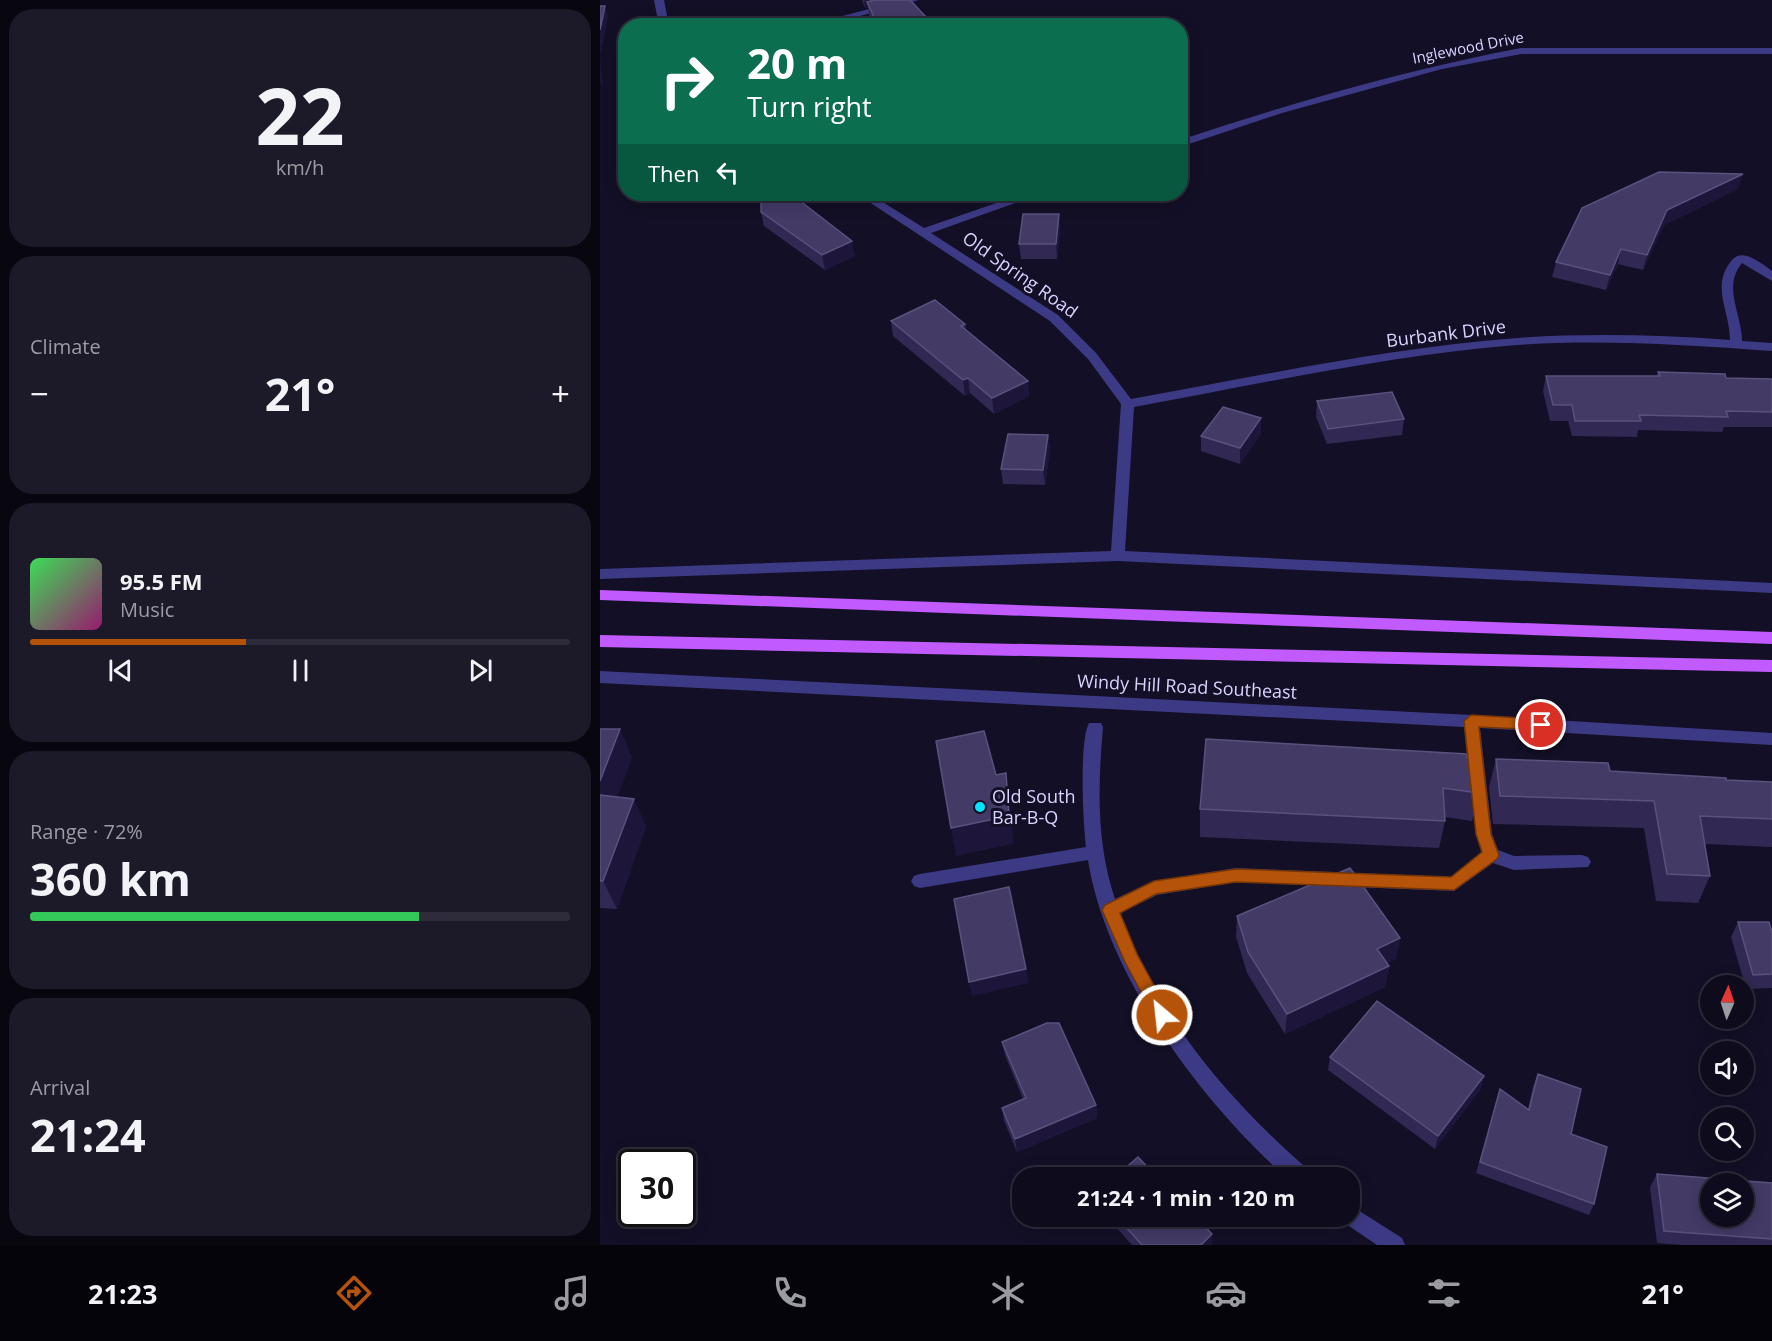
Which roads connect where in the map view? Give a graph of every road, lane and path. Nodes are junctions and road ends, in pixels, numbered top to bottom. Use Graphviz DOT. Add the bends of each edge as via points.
graph roads {
  1 [pos="659,0"];
  2 [pos="914,0"];
  3 [pos="662,18"];
  4 [pos="841,18"];
  5 [pos="1772,51"];
  6 [pos="1188,141"];
  7 [pos="874,201"];
  8 [pos="1011,201"];
  9 [pos="924,232"];
  10 [pos="1772,277"];
  11 [pos="1736,344"];
  12 [pos="1772,347"];
  13 [pos="1128,404"];
  14 [pos="1118,556"];
  15 [pos="600,574"];
  16 [pos="1772,588"];
  17 [pos="600,595"];
  18 [pos="1772,638"];
  19 [pos="600,640"];
  20 [pos="1772,666"];
  21 [pos="600,677"];
  22 [pos="1471,721"];
  23 [pos="1095,727"];
  24 [pos="1772,739"];
  25 [pos="1095,852"];
  26 [pos="1491,855"];
  27 [pos="1582,862"];
  28 [pos="920,881"];
  29 [pos="1110,910"];
  30 [pos="1291,1167"];
  31 [pos="1360,1222"];
  32 [pos="1395,1245"];
  1 -- 3 [label="street"];
  2 -- 4 [label="street"];
  5 -- 6 [label="street, Inglewood Drive" via="1521,51 1441,66 1278,111"];
  7 -- 9 [label="street, Old Spring Road"];
  8 -- 9 [label="street"];
  9 -- 13 [label="street, Old Spring Road" via="1054,318 1092,356"];
  10 -- 11 [label="street" via="1740,258 1730,267 1725,290"];
  11 -- 12 [label="street, Burbank Drive"];
  11 -- 13 [label="street, Burbank Drive" via="1572,339 1488,346 1385,359"];
  13 -- 14 [label="street"];
  14 -- 15 [label="street"];
  14 -- 16 [label="street"];
  17 -- 18 [label="main road"];
  19 -- 20 [label="main road, Windy Hill Road Southeast"];
  21 -- 22 [label="street, Windy Hill Road Southeast"];
  22 -- 24 [label="street, Windy Hill Road Southeast"];
  22 -- 26 [label="street" via="1484,834"];
  23 -- 25 [label="street" via="1090,810"];
  25 -- 28 [label="street"];
  25 -- 29 [label="street"];
  26 -- 27 [label="street" via="1514,863"];
  26 -- 29 [label="street" via="1454,884 1236,875 1154,888"];
  29 -- 30 [label="street" via="1162,1015 1198,1066 1239,1117"];
  31 -- 32 [label="street"];
}
